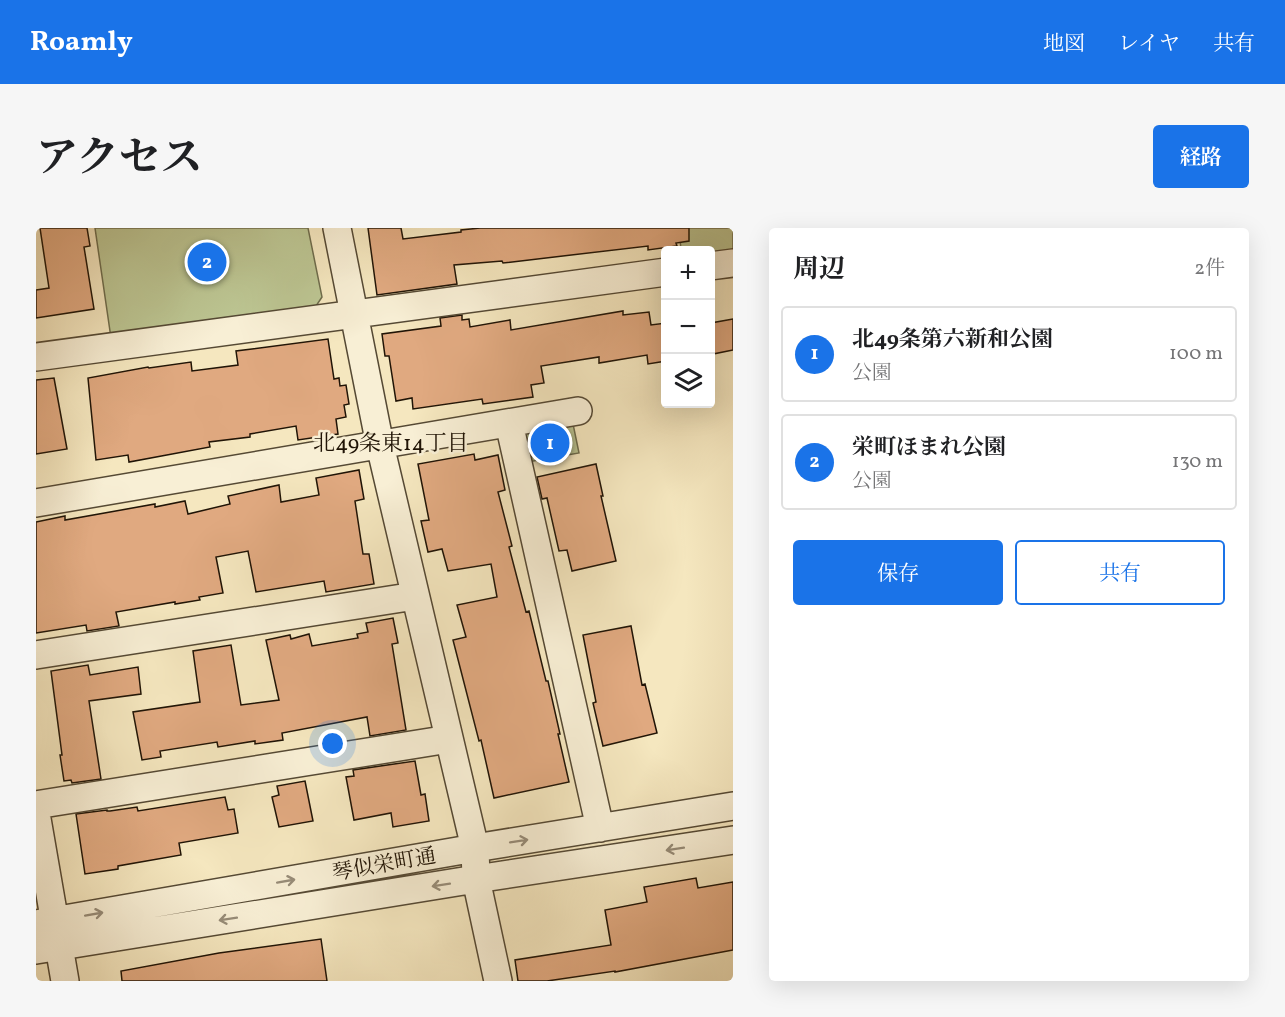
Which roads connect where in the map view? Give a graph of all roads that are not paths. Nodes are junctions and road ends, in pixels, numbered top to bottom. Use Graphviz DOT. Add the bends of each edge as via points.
graph roads {
  1 [pos="337,228"];
  2 [pos="733,263"];
  3 [pos="715,265"];
  4 [pos="661,273"];
  5 [pos="353,315"];
  6 [pos="36,357"];
  7 [pos="578,411"];
  8 [pos="509,423"];
  9 [pos="380,446"];
  10 [pos="36,503"];
  11 [pos="415,596"];
  12 [pos="36,656"];
  13 [pos="449,740"];
  14 [pos="36,805"];
  15 [pos="733,806"];
  16 [pos="36,813"];
  17 [pos="600,828"];
  18 [pos="733,840"];
  19 [pos="475,848"];
  20 [pos="476,879"];
  21 [pos="46,935"];
  22 [pos="65,981"];
  23 [pos="498,981"];
  1 -- 5 [label="street"];
  2 -- 3 [label="street"];
  4 -- 5 [label="street"];
  5 -- 6 [label="street"];
  5 -- 9 [label="street"];
  7 -- 8 [label="street"];
  8 -- 9 [label="street"];
  8 -- 17 [label="street"];
  9 -- 10 [label="street"];
  9 -- 11 [label="street"];
  11 -- 12 [label="street"];
  11 -- 13 [label="street"];
  13 -- 14 [label="street"];
  13 -- 19 [label="street"];
  15 -- 17 [label="street, 琴似栄町通"];
  16 -- 21 [label="street"];
  19 -- 17 [label="street, 琴似栄町通, one-way"];
  18 -- 20 [label="street, 琴似栄町通, one-way"];
  19 -- 20 [label="street"];
  21 -- 19 [label="street, 琴似栄町通, one-way"];
  20 -- 21 [label="street, 琴似栄町通, one-way"];
  20 -- 23 [label="street"];
  21 -- 22 [label="street"];
}
